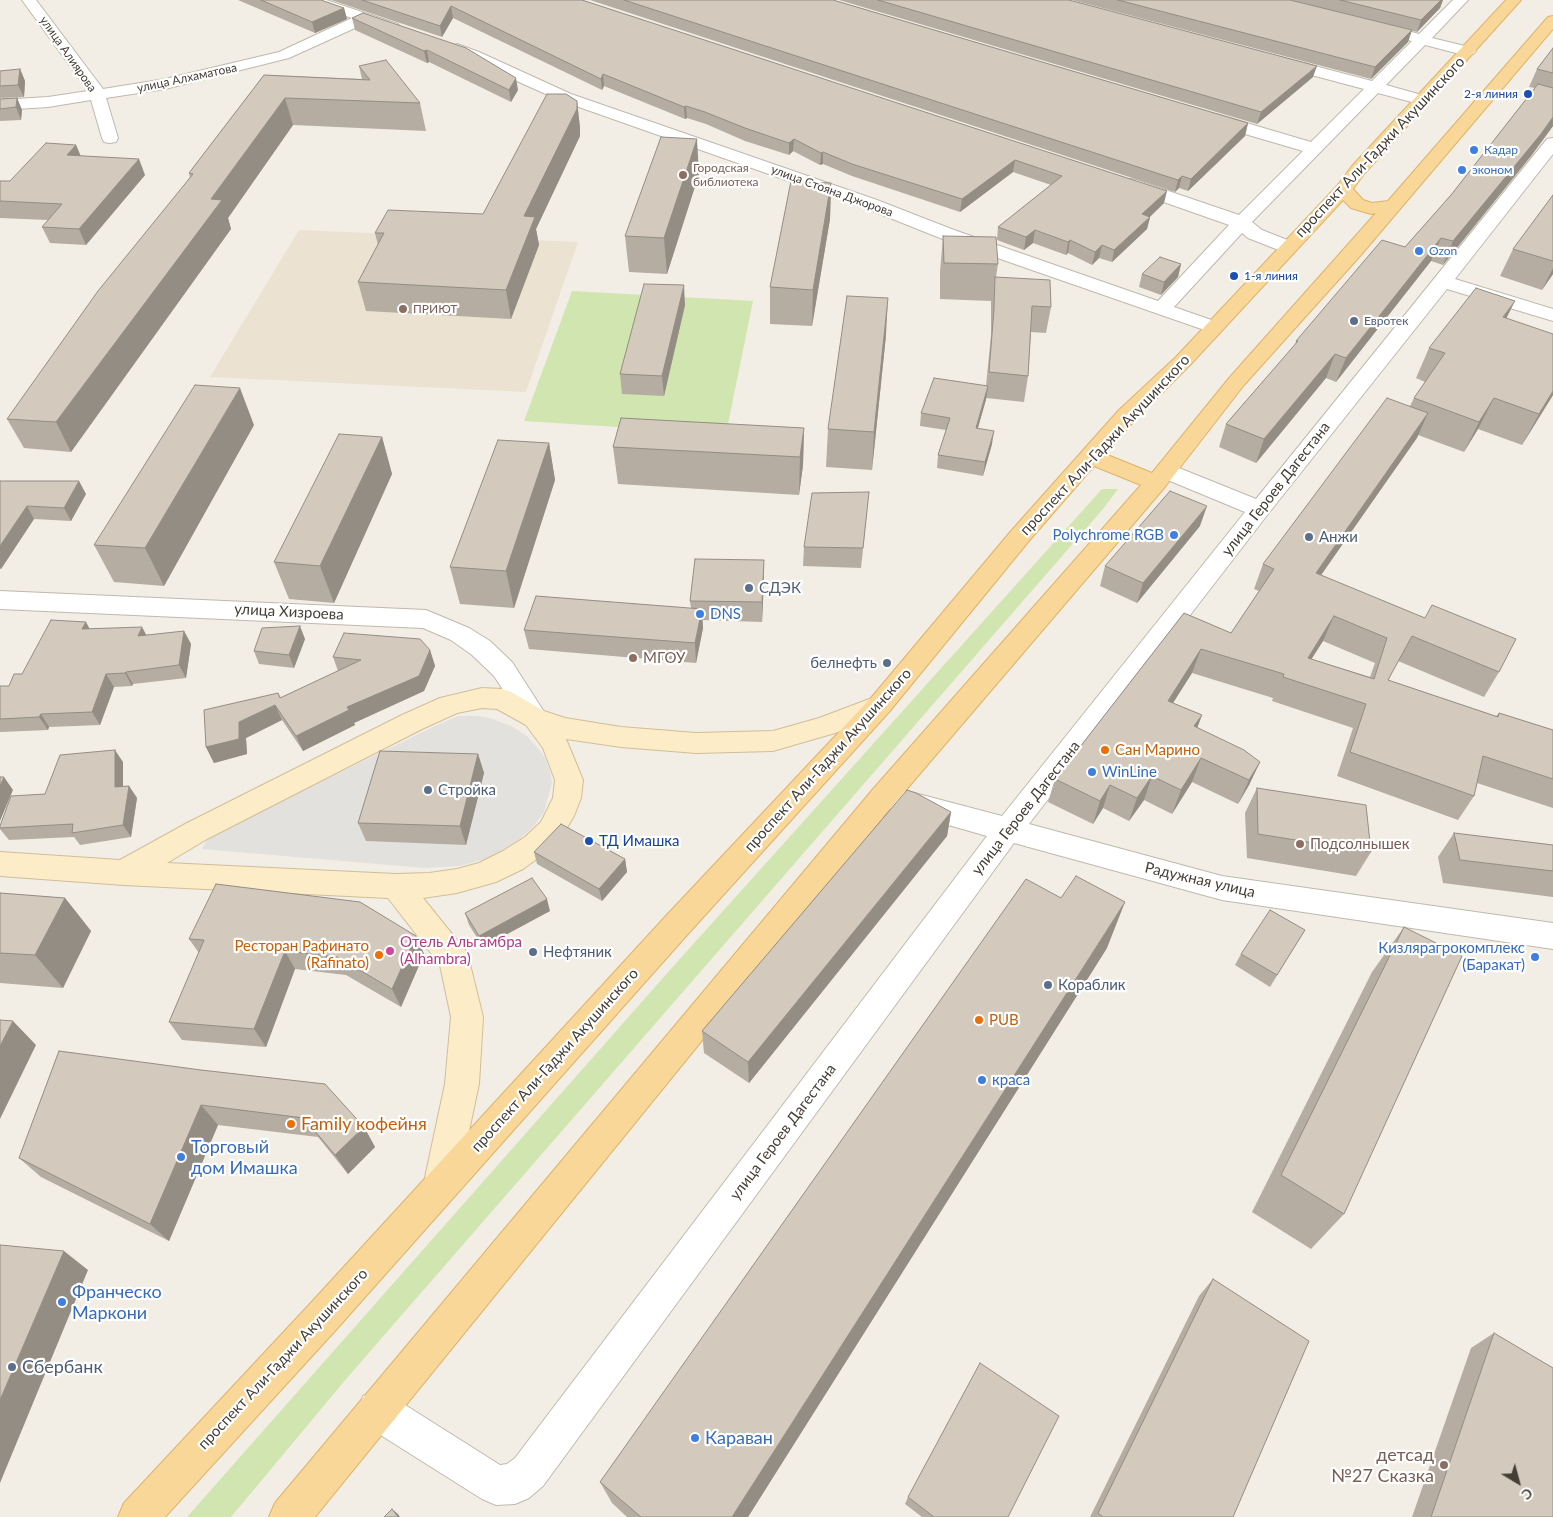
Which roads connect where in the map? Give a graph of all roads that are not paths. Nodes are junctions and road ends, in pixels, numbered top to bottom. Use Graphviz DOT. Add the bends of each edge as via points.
graph roads {
  1 [pos="29,0"];
  2 [pos="311,0"];
  3 [pos="1461,0"];
  4 [pos="1512,0"];
  5 [pos="365,18"];
  6 [pos="1553,20"];
  7 [pos="410,33"];
  8 [pos="1395,33"];
  9 [pos="1422,40"];
  10 [pos="438,42"];
  11 [pos="1468,51"];
  12 [pos="1261,57"];
  13 [pos="1377,88"];
  14 [pos="97,95"];
  15 [pos="1423,100"];
  16 [pos="0,105"];
  17 [pos="1192,112"];
  18 [pos="110,138"];
  19 [pos="1553,143"];
  20 [pos="1315,149"];
  21 [pos="1117,180"];
  22 [pos="1342,190"];
  23 [pos="1393,205"];
  24 [pos="1241,223"];
  25 [pos="1288,247"];
  26 [pos="1442,281"];
  27 [pos="1161,309"];
  28 [pos="1553,316"];
  29 [pos="1213,327"];
  30 [pos="1092,457"];
  31 [pos="1161,477"];
  32 [pos="1260,509"];
  33 [pos="0,600"];
  34 [pos="880,706"];
  35 [pos="535,718"];
  36 [pos="884,796"];
  37 [pos="1007,831"];
  38 [pos="0,864"];
  39 [pos="124,873"];
  40 [pos="396,886"];
  41 [pos="1553,936"];
  42 [pos="440,1187"];
  43 [pos="377,1410"];
  44 [pos="138,1517"];
  45 [pos="289,1517"];
  1 -- 14 [label="street, улица Алиярова"];
  2 -- 5 [label="street"];
  3 -- 9 [label="street"];
  4 -- 11 [label="main road, проспект Али-Гаджи Акушинского"];
  5 -- 7 [label="street"];
  5 -- 14 [label="street, улица Алхаматова" via="284,55 165,84"];
  6 -- 23 [label="main road"];
  8 -- 9 [label="street"];
  9 -- 11 [label="street"];
  9 -- 13 [label="street"];
  10 -- 27 [label="street, улица Стояна Джорова" via="474,55 565,98"];
  11 -- 15 [label="main road, проспект Али-Гаджи Акушинского"];
  12 -- 13 [label="street"];
  13 -- 15 [label="street"];
  13 -- 20 [label="street"];
  14 -- 16 [label="street, улица Алхаматова"];
  14 -- 18 [label="street, улица Алиярова"];
  15 -- 22 [label="main road, проспект Али-Гаджи Акушинского"];
  17 -- 20 [label="street"];
  19 -- 26 [label="street, улица Героев Дагестана"];
  20 -- 24 [label="street"];
  21 -- 24 [label="street"];
  22 -- 23 [label="main road" via="1357,204 1371,209"];
  22 -- 25 [label="main road, проспект Али-Гаджи Акушинского"];
  23 -- 31 [label="main road" via="1237,382"];
  24 -- 25 [label="street" via="1256,234"];
  24 -- 27 [label="street"];
  25 -- 29 [label="main road, проспект Али-Гаджи Акушинского"];
  26 -- 28 [label="street"];
  26 -- 32 [label="street, улица Героев Дагестана"];
  27 -- 29 [label="street, улица Стояна Джорова"];
  29 -- 30 [label="main road, проспект Али-Гаджи Акушинского"];
  30 -- 31 [label="main road"];
  30 -- 34 [label="main road, проспект Али-Гаджи Акушинского" via="1020,536"];
  31 -- 32 [label="street"];
  31 -- 36 [label="main road"];
  32 -- 37 [label="street, улица Героев Дагестана"];
  33 -- 35 [label="street, улица Хизроева" via="426,620 460,634 481,648 503,669"];
  34 -- 35 [label="main road" via="799,735 744,743 621,737 564,728"];
  34 -- 42 [label="main road, проспект Али-Гаджи Акушинского"];
  35 -- 39 [label="main road" via="502,699 482,698 449,705 197,831"];
  35 -- 40 [label="main road" via="556,744 568,780 567,798 551,830 513,860 486,873 457,881"];
  36 -- 37 [label="street, Радужная улица"];
  36 -- 43 [label="main road"];
  37 -- 41 [label="street, Радужная улица" via="1222,888"];
  37 -- 43 [label="street, улица Героев Дагестана" via="529,1472 515,1484 496,1485"];
  38 -- 39 [label="main road"];
  39 -- 40 [label="main road"];
  40 -- 42 [label="main road" via="454,960 467,1017 462,1084"];
  42 -- 44 [label="main road, проспект Али-Гаджи Акушинского"];
  43 -- 45 [label="main road"];
}
